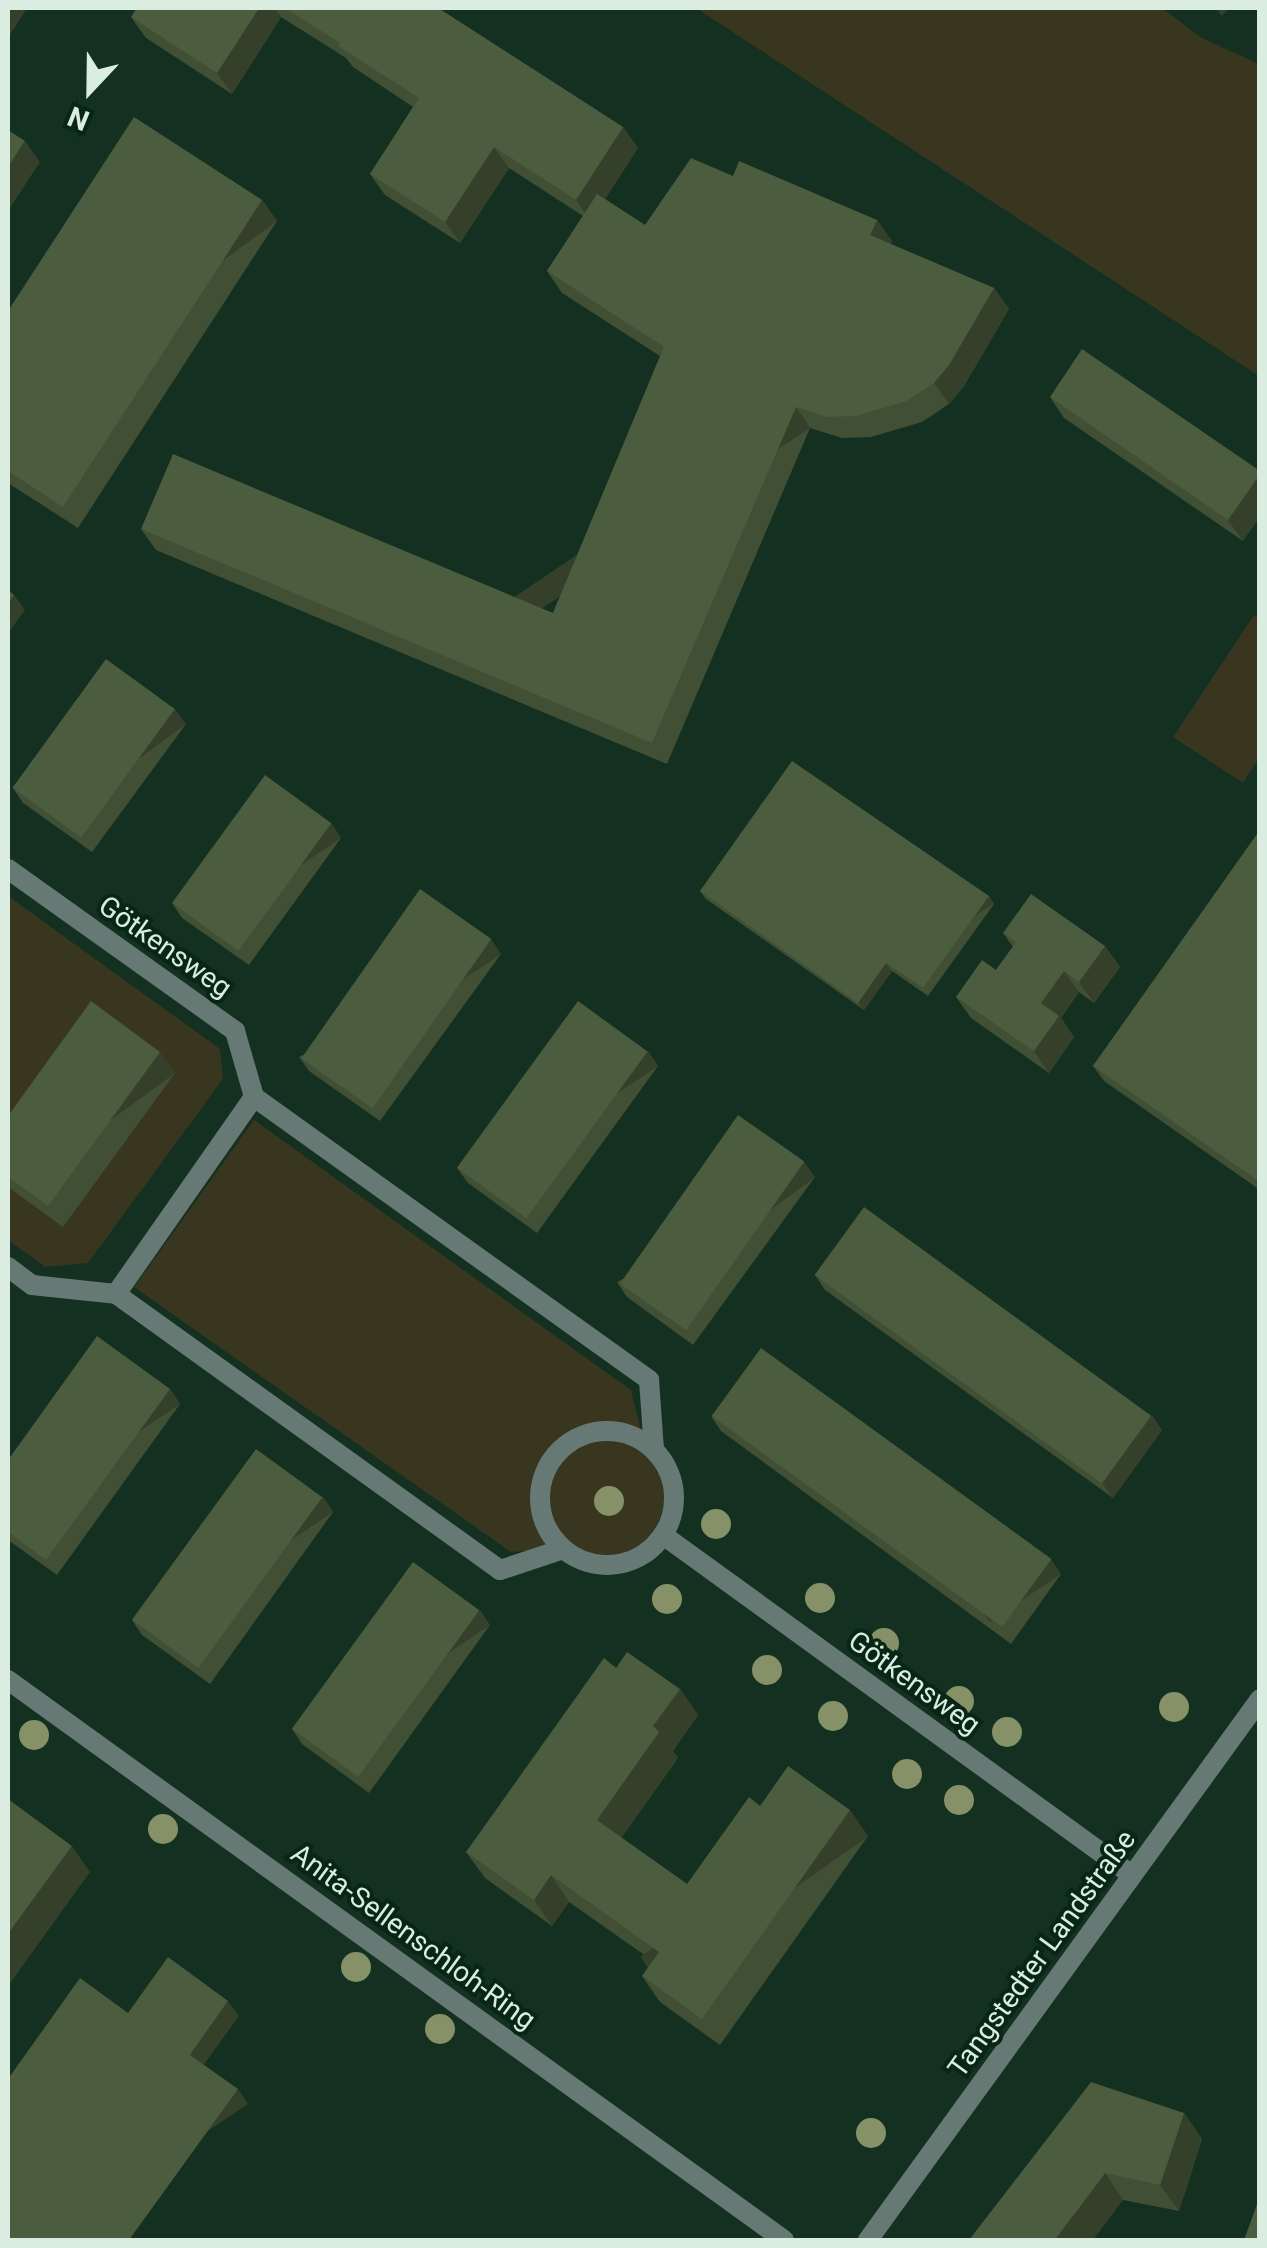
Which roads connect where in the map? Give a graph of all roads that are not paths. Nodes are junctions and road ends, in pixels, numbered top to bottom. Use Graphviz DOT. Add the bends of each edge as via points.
graph roads {
  1 [pos="8,869"];
  2 [pos="254,1096"];
  3 [pos="8,1267"];
  4 [pos="116,1294"];
  5 [pos="654,1449"];
  6 [pos="663,1535"];
  7 [pos="564,1549"];
  8 [pos="9,1685"];
  9 [pos="1260,1699"];
  10 [pos="1132,1876"];
  11 [pos="784,2240"];
  12 [pos="868,2240"];
  1 -- 2 [label="street, Götkensweg" via="235,1030"];
  2 -- 4 [label="street"];
  2 -- 5 [label="street" via="649,1380"];
  3 -- 4 [label="street" via="32,1285"];
  4 -- 7 [label="street" via="500,1570"];
  5 -- 6 [label="street" via="674,1500"];
  5 -- 7 [label="street" via="636,1437 594,1431 557,1452 540,1491 541,1513"];
  6 -- 7 [label="street" via="647,1552 605,1566"];
  6 -- 10 [label="street, Götkensweg"];
  8 -- 11 [label="street, Anita-Sellenschloh-Ring"];
  9 -- 10 [label="street, Tangstedter Landstraße"];
  10 -- 12 [label="street, Tangstedter Landstraße"];
}
